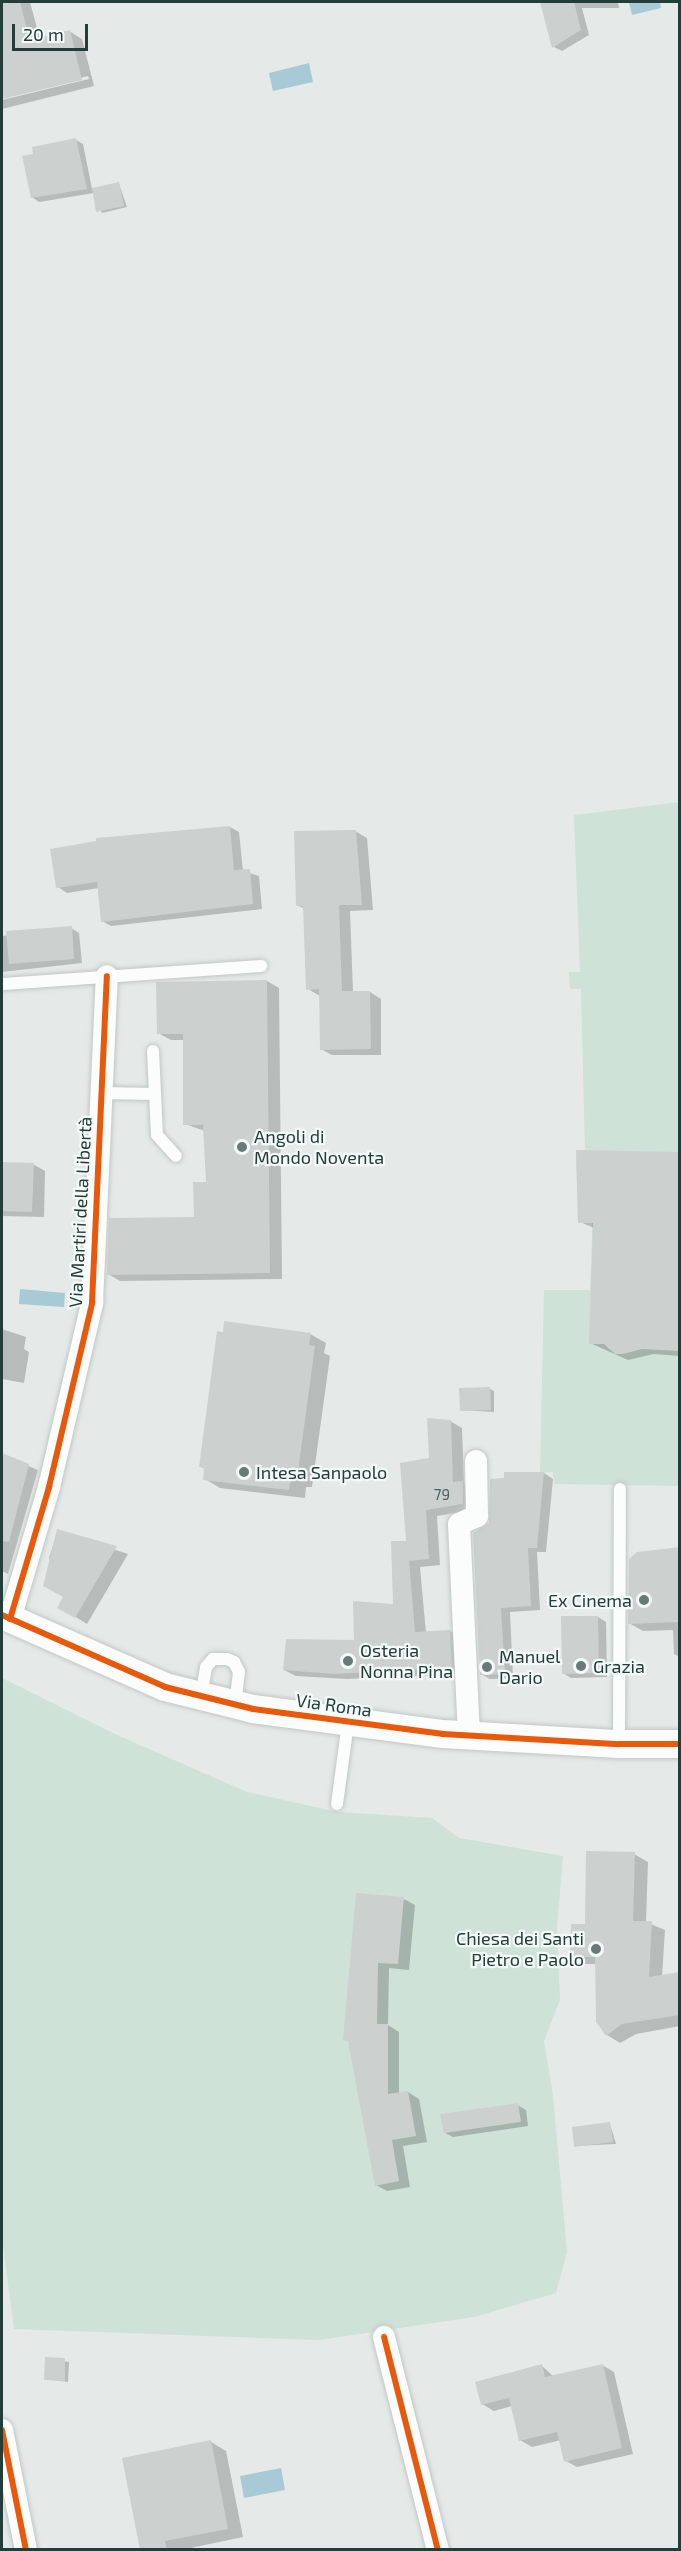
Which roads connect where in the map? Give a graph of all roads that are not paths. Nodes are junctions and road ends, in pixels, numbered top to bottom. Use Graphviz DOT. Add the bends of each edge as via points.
graph roads {
  1 [pos="261,966"];
  2 [pos="106,976"];
  3 [pos="2,984"];
  4 [pos="153,1051"];
  5 [pos="102,1093"];
  6 [pos="155,1094"];
  7 [pos="176,1156"];
  8 [pos="476,1461"];
  9 [pos="620,1488"];
  10 [pos="6,1617"];
  11 [pos="201,1697"];
  12 [pos="236,1705"];
  13 [pos="348,1723"];
  14 [pos="469,1736"];
  15 [pos="619,1744"];
  16 [pos="680,1744"];
  17 [pos="337,1804"];
  18 [pos="384,2337"];
  19 [pos="2,2430"];
  20 [pos="26,2550"];
  21 [pos="438,2550"];
  1 -- 2 [label="lane"];
  2 -- 3 [label="lane"];
  2 -- 5 [label="street, Via Martiri della Libertà"];
  4 -- 6 [label="lane"];
  5 -- 6 [label="lane"];
  5 -- 10 [label="street, Via Martiri della Libertà" via="93,1303 49,1487"];
  6 -- 7 [label="lane" via="157,1135"];
  8 -- 14 [label="street" via="477,1516 459,1524"];
  9 -- 15 [label="lane"];
  10 -- 11 [label="street, Via Roma" via="99,1660"];
  11 -- 12 [label="street, Via Roma"];
  11 -- 12 [label="lane" via="206,1667 213,1659 226,1659 234,1662 239,1672"];
  12 -- 13 [label="street, Via Roma"];
  13 -- 14 [label="street, Via Roma"];
  13 -- 17 [label="lane"];
  14 -- 15 [label="street, Via Roma"];
  15 -- 16 [label="street, Via Roma"];
  18 -- 21 [label="street"];
  19 -- 20 [label="street"];
}
